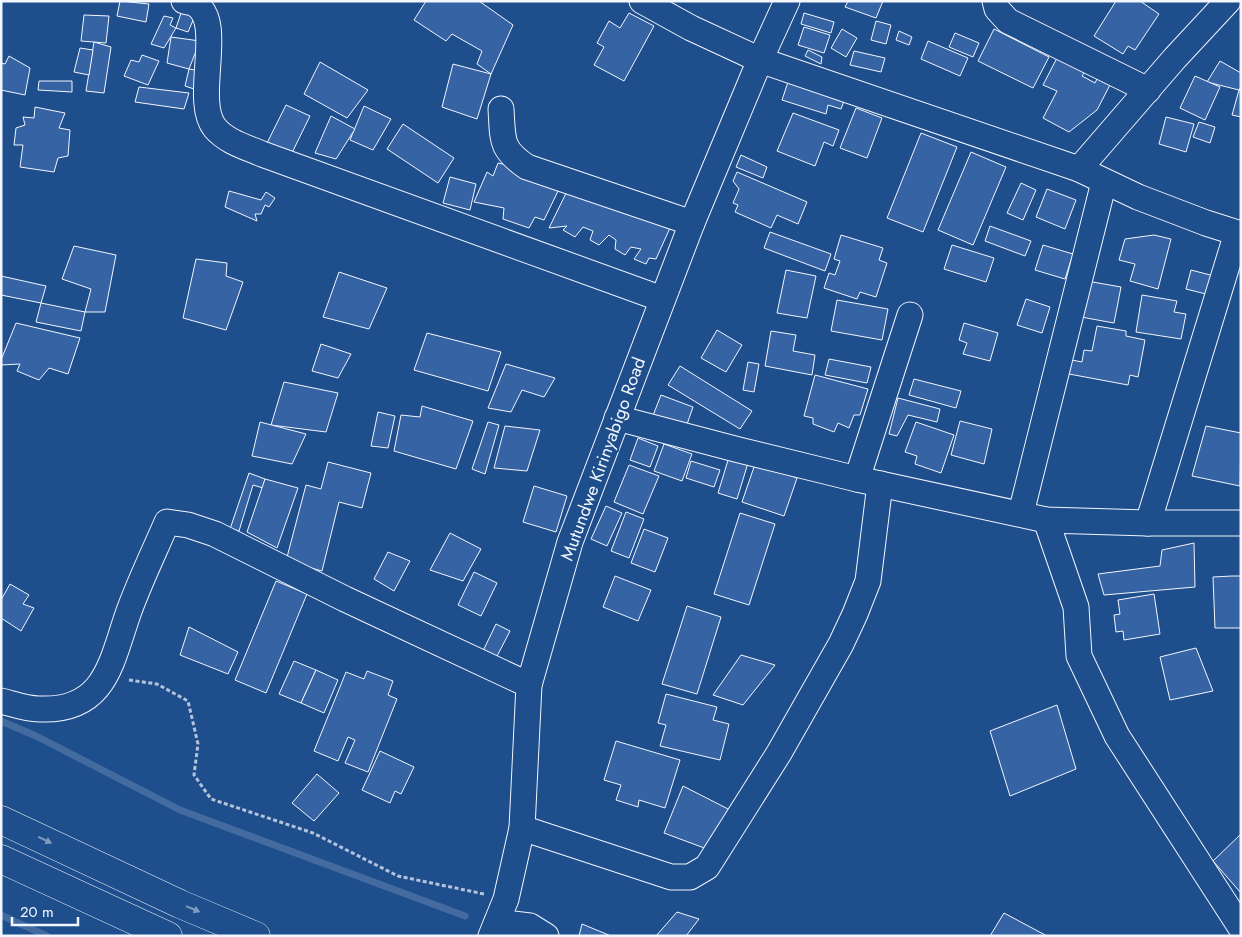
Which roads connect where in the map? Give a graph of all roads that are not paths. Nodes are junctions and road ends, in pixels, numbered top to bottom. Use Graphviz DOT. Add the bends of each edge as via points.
graph roads {
  1 [pos="184,1"];
  2 [pos="642,1"];
  3 [pos="787,1"];
  4 [pos="995,1"];
  5 [pos="1228,1"];
  6 [pos="760,60"];
  7 [pos="1148,90"];
  8 [pos="502,109"];
  9 [pos="1079,169"];
  10 [pos="1104,182"];
  11 [pos="692,223"];
  12 [pos="1239,234"];
  13 [pos="662,299"];
  14 [pos="910,315"];
  15 [pos="617,418"];
  16 [pos="869,481"];
  17 [pos="1021,513"];
  18 [pos="1046,520"];
  19 [pos="1148,523"];
  20 [pos="1241,524"];
  21 [pos="530,685"];
  22 [pos="1,701"];
  23 [pos="1,820"];
  24 [pos="522,828"];
  25 [pos="1,859"];
  26 [pos="1241,928"];
  27 [pos="494,929"];
  28 [pos="168,936"];
  29 [pos="256,936"];
  30 [pos="546,936"];
  1 -- 13 [label="street" via="201,10 206,20 209,37 208,114 215,128 230,140"];
  2 -- 6 [label="street"];
  3 -- 6 [label="street, Mutundwe Kirinyabigo Road"];
  4 -- 7 [label="street" via="997,9 1008,20"];
  5 -- 7 [label="street"];
  6 -- 9 [label="street"];
  6 -- 11 [label="street, Mutundwe Kirinyabigo Road"];
  7 -- 9 [label="street"];
  8 -- 11 [label="street" via="503,141 514,158 527,167"];
  9 -- 10 [label="street"];
  10 -- 12 [label="street"];
  10 -- 17 [label="street"];
  11 -- 13 [label="street, Mutundwe Kirinyabigo Road"];
  12 -- 19 [label="street"];
  13 -- 15 [label="street, Mutundwe Kirinyabigo Road"];
  14 -- 16 [label="street"];
  15 -- 16 [label="street"];
  15 -- 21 [label="street, Mutundwe Kirinyabigo Road" via="570,542"];
  16 -- 17 [label="street"];
  16 -- 24 [label="street" via="868,581 855,614 779,753 707,867 690,877 671,877"];
  17 -- 18 [label="street"];
  18 -- 19 [label="street"];
  18 -- 26 [label="street" via="1076,608 1079,656 1117,736"];
  19 -- 20 [label="street"];
  21 -- 22 [label="street" via="215,534 167,522 131,606 106,677 89,697 64,708 37,709"];
  21 -- 24 [label="street, Mutundwe Kirinyabigo Road"];
  23 -- 29 [label="highway, one-way"];
  24 -- 27 [label="street, Mutundwe Kirinyabigo Road" via="506,899"];
  25 -- 28 [label="highway"];
  27 -- 30 [label="street" via="530,926"];
}
